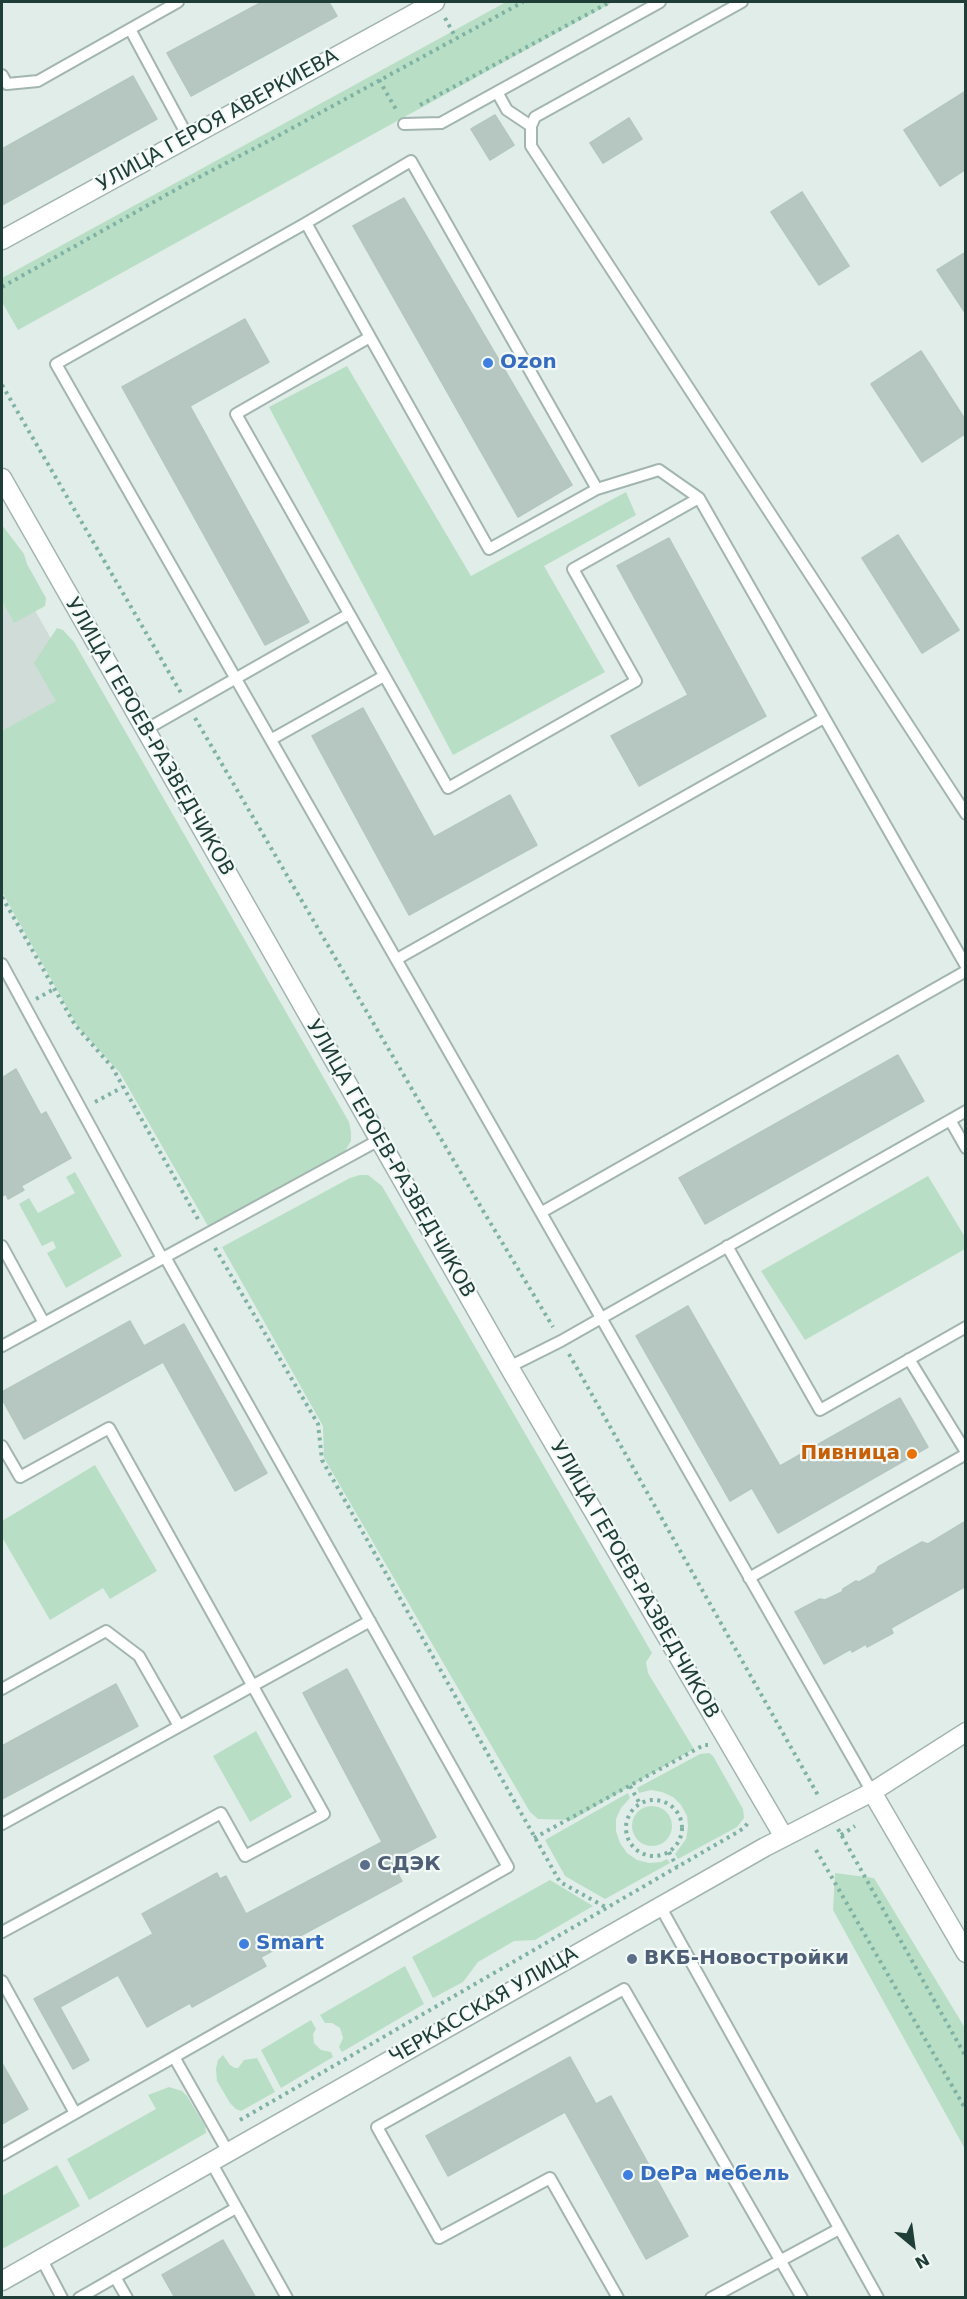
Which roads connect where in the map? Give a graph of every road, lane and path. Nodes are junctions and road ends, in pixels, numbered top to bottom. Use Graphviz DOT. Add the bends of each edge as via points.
graph roads {
  1 [pos="178,2"];
  2 [pos="435,2"];
  3 [pos="523,2"];
  4 [pos="610,2"];
  5 [pos="660,2"];
  6 [pos="742,2"];
  7 [pos="130,29"];
  8 [pos="2,75"];
  9 [pos="379,80"];
  10 [pos="497,92"];
  11 [pos="420,105"];
  12 [pos="404,124"];
  13 [pos="531,126"];
  14 [pos="188,137"];
  15 [pos="306,223"];
  16 [pos="2,240"];
  17 [pos="2,287"];
  18 [pos="370,337"];
  19 [pos="2,385"];
  20 [pos="2,478"];
  21 [pos="597,489"];
  22 [pos="699,498"];
  23 [pos="350,614"];
  24 [pos="384,676"];
  25 [pos="237,677"];
  26 [pos="188,705"];
  27 [pos="824,718"];
  28 [pos="145,730"];
  29 [pos="273,739"];
  30 [pos="966,814"];
  31 [pos="2,897"];
  32 [pos="397,959"];
  33 [pos="2,964"];
  34 [pos="966,966"];
  35 [pos="966,971"];
  36 [pos="123,1087"];
  37 [pos="81,1110"];
  38 [pos="966,1111"];
  39 [pos="950,1120"];
  40 [pos="379,1140"];
  41 [pos="966,1148"];
  42 [pos="542,1212"];
  43 [pos="206,1234"];
  44 [pos="2,1246"];
  45 [pos="726,1246"];
  46 [pos="164,1257"];
  47 [pos="602,1318"];
  48 [pos="44,1323"];
  49 [pos="966,1327"];
  50 [pos="561,1341"];
  51 [pos="2,1346"];
  52 [pos="909,1359"];
  53 [pos="509,1367"];
  54 [pos="2,1446"];
  55 [pos="966,1453"];
  56 [pos="749,1578"];
  57 [pos="370,1621"];
  58 [pos="253,1685"];
  59 [pos="2,1689"];
  60 [pos="179,1726"];
  61 [pos="966,1732"];
  62 [pos="714,1748"];
  63 [pos="630,1786"];
  64 [pos="872,1792"];
  65 [pos="640,1804"];
  66 [pos="751,1813"];
  67 [pos="829,1814"];
  68 [pos="2,1824"];
  69 [pos="784,1837"];
  70 [pos="534,1838"];
  71 [pos="816,1850"];
  72 [pos="669,1852"];
  73 [pos="677,1867"];
  74 [pos="660,1906"];
  75 [pos="607,1908"];
  76 [pos="2,1932"];
  77 [pos="966,1953"];
  78 [pos="2,1981"];
  79 [pos="174,2057"];
  80 [pos="966,2057"];
  81 [pos="966,2110"];
  82 [pos="75,2113"];
  83 [pos="218,2133"];
  84 [pos="228,2151"];
  85 [pos="2,2155"];
  86 [pos="211,2162"];
  87 [pos="236,2208"];
  88 [pos="838,2229"];
  89 [pos="40,2258"];
  90 [pos="781,2260"];
  91 [pos="115,2277"];
  92 [pos="2,2281"];
  93 [pos="62,2298"];
  94 [pos="79,2298"];
  95 [pos="127,2298"];
  96 [pos="287,2298"];
  97 [pos="618,2298"];
  98 [pos="711,2298"];
  99 [pos="802,2298"];
  100 [pos="878,2298"];
  1 -- 7 [label="lane"];
  2 -- 14 [label="street, УЛИЦА ГЕРОЯ АВЕРКИЕВА"];
  3 -- 9 [label="path"];
  4 -- 11 [label="path"];
  5 -- 10 [label="lane"];
  6 -- 13 [label="lane" via="535,117"];
  7 -- 8 [label="lane" via="38,81 7,84"];
  7 -- 14 [label="lane"];
  9 -- 12 [label="path"];
  9 -- 17 [label="path"];
  10 -- 12 [label="lane" via="441,123"];
  10 -- 13 [label="lane" via="507,110"];
  13 -- 30 [label="lane" via="531,146"];
  14 -- 16 [label="street, УЛИЦА ГЕРОЯ АВЕРКИЕВА"];
  15 -- 18 [label="lane"];
  15 -- 21 [label="lane" via="411,161"];
  15 -- 25 [label="lane" via="56,364"];
  18 -- 21 [label="lane" via="489,549"];
  18 -- 23 [label="lane" via="236,414"];
  19 -- 26 [label="path"];
  20 -- 28 [label="street, УЛИЦА ГЕРОЕВ-РАЗВЕДЧИКОВ"];
  21 -- 22 [label="lane" via="659,470"];
  22 -- 24 [label="lane" via="573,569 636,681 447,788"];
  22 -- 27 [label="lane"];
  23 -- 24 [label="lane"];
  23 -- 25 [label="lane"];
  24 -- 29 [label="lane"];
  25 -- 26 [label="lane"];
  25 -- 29 [label="lane"];
  26 -- 28 [label="lane"];
  26 -- 50 [label="path"];
  27 -- 32 [label="lane"];
  27 -- 34 [label="lane"];
  28 -- 40 [label="street, УЛИЦА ГЕРОЕВ-РАЗВЕДЧИКОВ"];
  29 -- 32 [label="lane"];
  31 -- 36 [label="path" via="75,1025 112,1067"];
  32 -- 42 [label="lane"];
  33 -- 37 [label="lane"];
  35 -- 42 [label="lane"];
  36 -- 37 [label="path"];
  36 -- 43 [label="path"];
  37 -- 46 [label="lane"];
  38 -- 39 [label="lane"];
  39 -- 41 [label="lane"];
  39 -- 45 [label="lane"];
  40 -- 43 [label="lane"];
  40 -- 53 [label="street, УЛИЦА ГЕРОЕВ-РАЗВЕДЧИКОВ"];
  42 -- 47 [label="lane"];
  43 -- 46 [label="lane"];
  43 -- 70 [label="path" via="318,1424 322,1460"];
  44 -- 48 [label="lane"];
  45 -- 47 [label="lane"];
  45 -- 52 [label="lane" via="819,1410"];
  46 -- 48 [label="lane"];
  46 -- 57 [label="lane"];
  47 -- 50 [label="lane"];
  47 -- 56 [label="lane"];
  48 -- 51 [label="lane"];
  49 -- 52 [label="lane"];
  50 -- 53 [label="lane"];
  50 -- 67 [label="path"];
  52 -- 55 [label="lane"];
  53 -- 69 [label="street, УЛИЦА ГЕРОЕВ-РАЗВЕДЧИКОВ"];
  54 -- 58 [label="lane" via="20,1477 109,1428"];
  55 -- 56 [label="lane"];
  56 -- 64 [label="lane"];
  57 -- 58 [label="lane"];
  57 -- 79 [label="lane" via="508,1867"];
  58 -- 60 [label="lane"];
  58 -- 76 [label="lane" via="324,1814 245,1856 221,1814"];
  59 -- 60 [label="lane" via="106,1631 139,1656"];
  60 -- 68 [label="lane"];
  61 -- 64 [label="street, ЧЕРКАССКАЯ УЛИЦА"];
  62 -- 63 [label="path" via="704,1745"];
  63 -- 65 [label="path"];
  63 -- 70 [label="path"];
  64 -- 67 [label="street, ЧЕРКАССКАЯ УЛИЦА"];
  64 -- 77 [label="street"];
  65 -- 72 [label="path" via="653,1800 677,1812 682,1830"];
  65 -- 72 [label="path" via="627,1822 629,1840 641,1853 650,1856"];
  66 -- 73 [label="path" via="744,1828"];
  67 -- 69 [label="street, ЧЕРКАССКАЯ УЛИЦА"];
  67 -- 80 [label="path"];
  69 -- 74 [label="street, ЧЕРКАССКАЯ УЛИЦА"];
  70 -- 75 [label="path" via="560,1882"];
  71 -- 81 [label="path"];
  72 -- 73 [label="path"];
  73 -- 75 [label="path"];
  74 -- 84 [label="street, ЧЕРКАССКАЯ УЛИЦА"];
  74 -- 88 [label="lane"];
  75 -- 83 [label="path"];
  78 -- 82 [label="lane"];
  79 -- 82 [label="lane"];
  79 -- 83 [label="lane"];
  82 -- 85 [label="lane"];
  83 -- 84 [label="lane"];
  84 -- 86 [label="street, ЧЕРКАССКАЯ УЛИЦА"];
  86 -- 87 [label="lane"];
  86 -- 89 [label="street, ЧЕРКАССКАЯ УЛИЦА"];
  87 -- 91 [label="lane"];
  87 -- 96 [label="lane"];
  88 -- 90 [label="lane"];
  88 -- 100 [label="lane"];
  89 -- 92 [label="street, ЧЕРКАССКАЯ УЛИЦА"];
  89 -- 93 [label="lane"];
  90 -- 97 [label="lane" via="624,1989 376,2127 439,2238 550,2178"];
  90 -- 98 [label="lane"];
  90 -- 99 [label="lane"];
  91 -- 94 [label="lane"];
  91 -- 95 [label="lane"];
}
